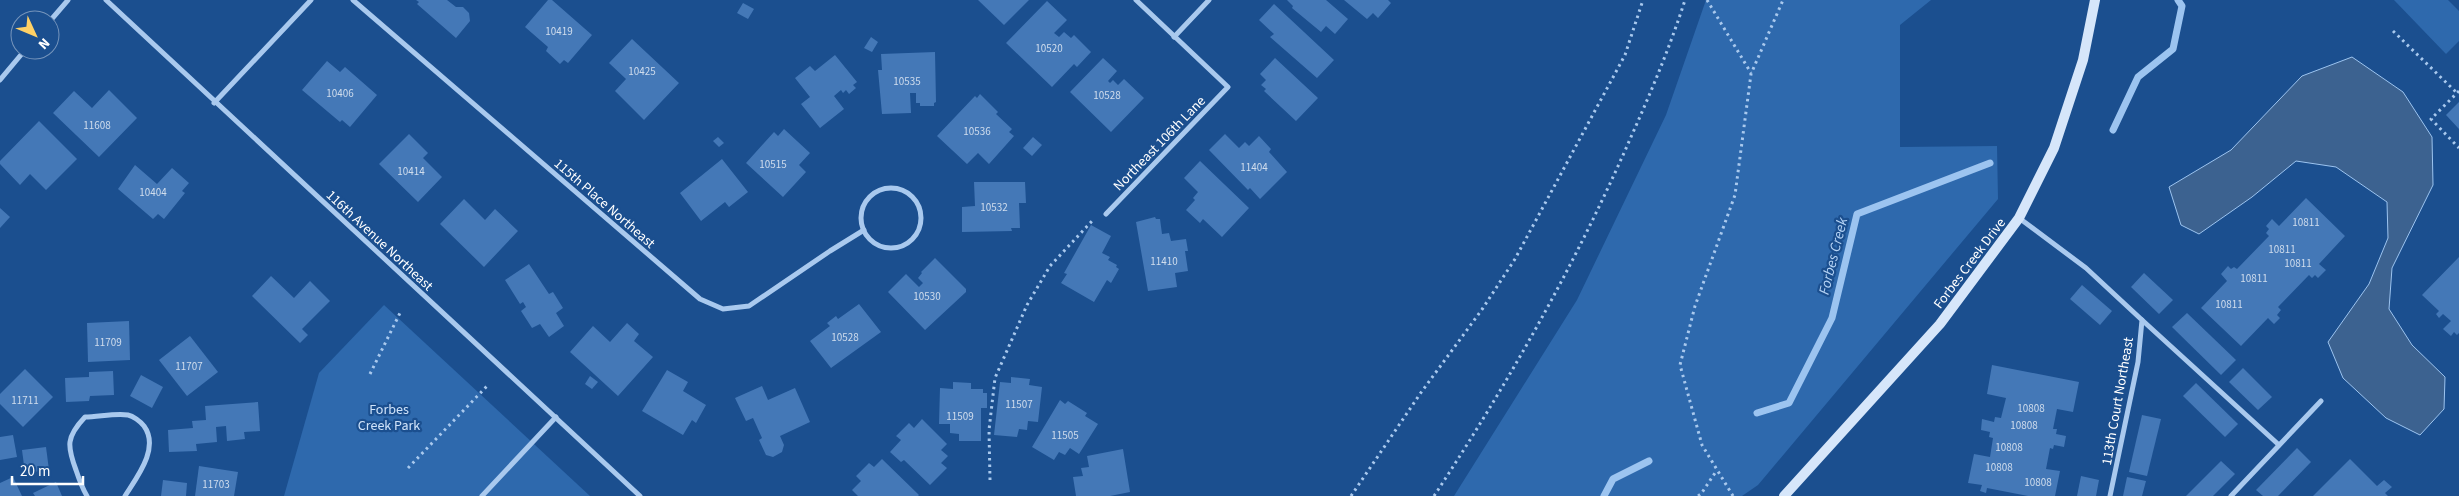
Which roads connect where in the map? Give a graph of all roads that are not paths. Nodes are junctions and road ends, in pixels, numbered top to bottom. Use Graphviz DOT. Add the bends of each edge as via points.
graph roads {
  1 [pos="68,0"];
  2 [pos="106,0"];
  3 [pos="311,0"];
  4 [pos="353,0"];
  5 [pos="1136,0"];
  6 [pos="1209,0"];
  7 [pos="2095,0"];
  8 [pos="59,10"];
  9 [pos="1174,36"];
  10 [pos="17,60"];
  11 [pos="0,80"];
  12 [pos="214,103"];
  13 [pos="1106,214"];
  14 [pos="2019,218"];
  15 [pos="864,230"];
  16 [pos="2142,320"];
  17 [pos="2321,401"];
  18 [pos="556,417"];
  19 [pos="2279,445"];
  20 [pos="87,496"];
  21 [pos="125,496"];
  22 [pos="482,496"];
  23 [pos="640,496"];
  24 [pos="1784,496"];
  25 [pos="2110,496"];
  26 [pos="2231,496"];
  1 -- 8 [label="street"];
  2 -- 12 [label="street, 116th Avenue Northeast"];
  3 -- 12 [label="street"];
  4 -- 15 [label="street, 115th Place Northeast" via="700,299 723,308 749,306"];
  5 -- 9 [label="street"];
  6 -- 9 [label="street"];
  7 -- 14 [label="street, Forbes Creek Drive" via="2083,60 2054,148"];
  9 -- 13 [label="street, Northeast 106th Lane" via="1228,87"];
  10 -- 11 [label="street"];
  12 -- 18 [label="street, 116th Avenue Northeast"];
  14 -- 16 [label="street, 113th Court Northeast" via="2086,268"];
  14 -- 24 [label="street, Forbes Creek Drive" via="1940,324"];
  15 -- 15 [label="street" via="875,244 886,248 898,247 917,234 921,211 907,192 884,188 865,202 861,213"];
  16 -- 19 [label="street"];
  16 -- 25 [label="street, 113th Court Northeast" via="2138,362"];
  17 -- 19 [label="street"];
  18 -- 22 [label="street"];
  18 -- 23 [label="street, 116th Avenue Northeast"];
  19 -- 26 [label="street"];
  20 -- 21 [label="street" via="69,450 76,427 85,417 128,415 141,422 148,431 149,449 145,463"];
}
